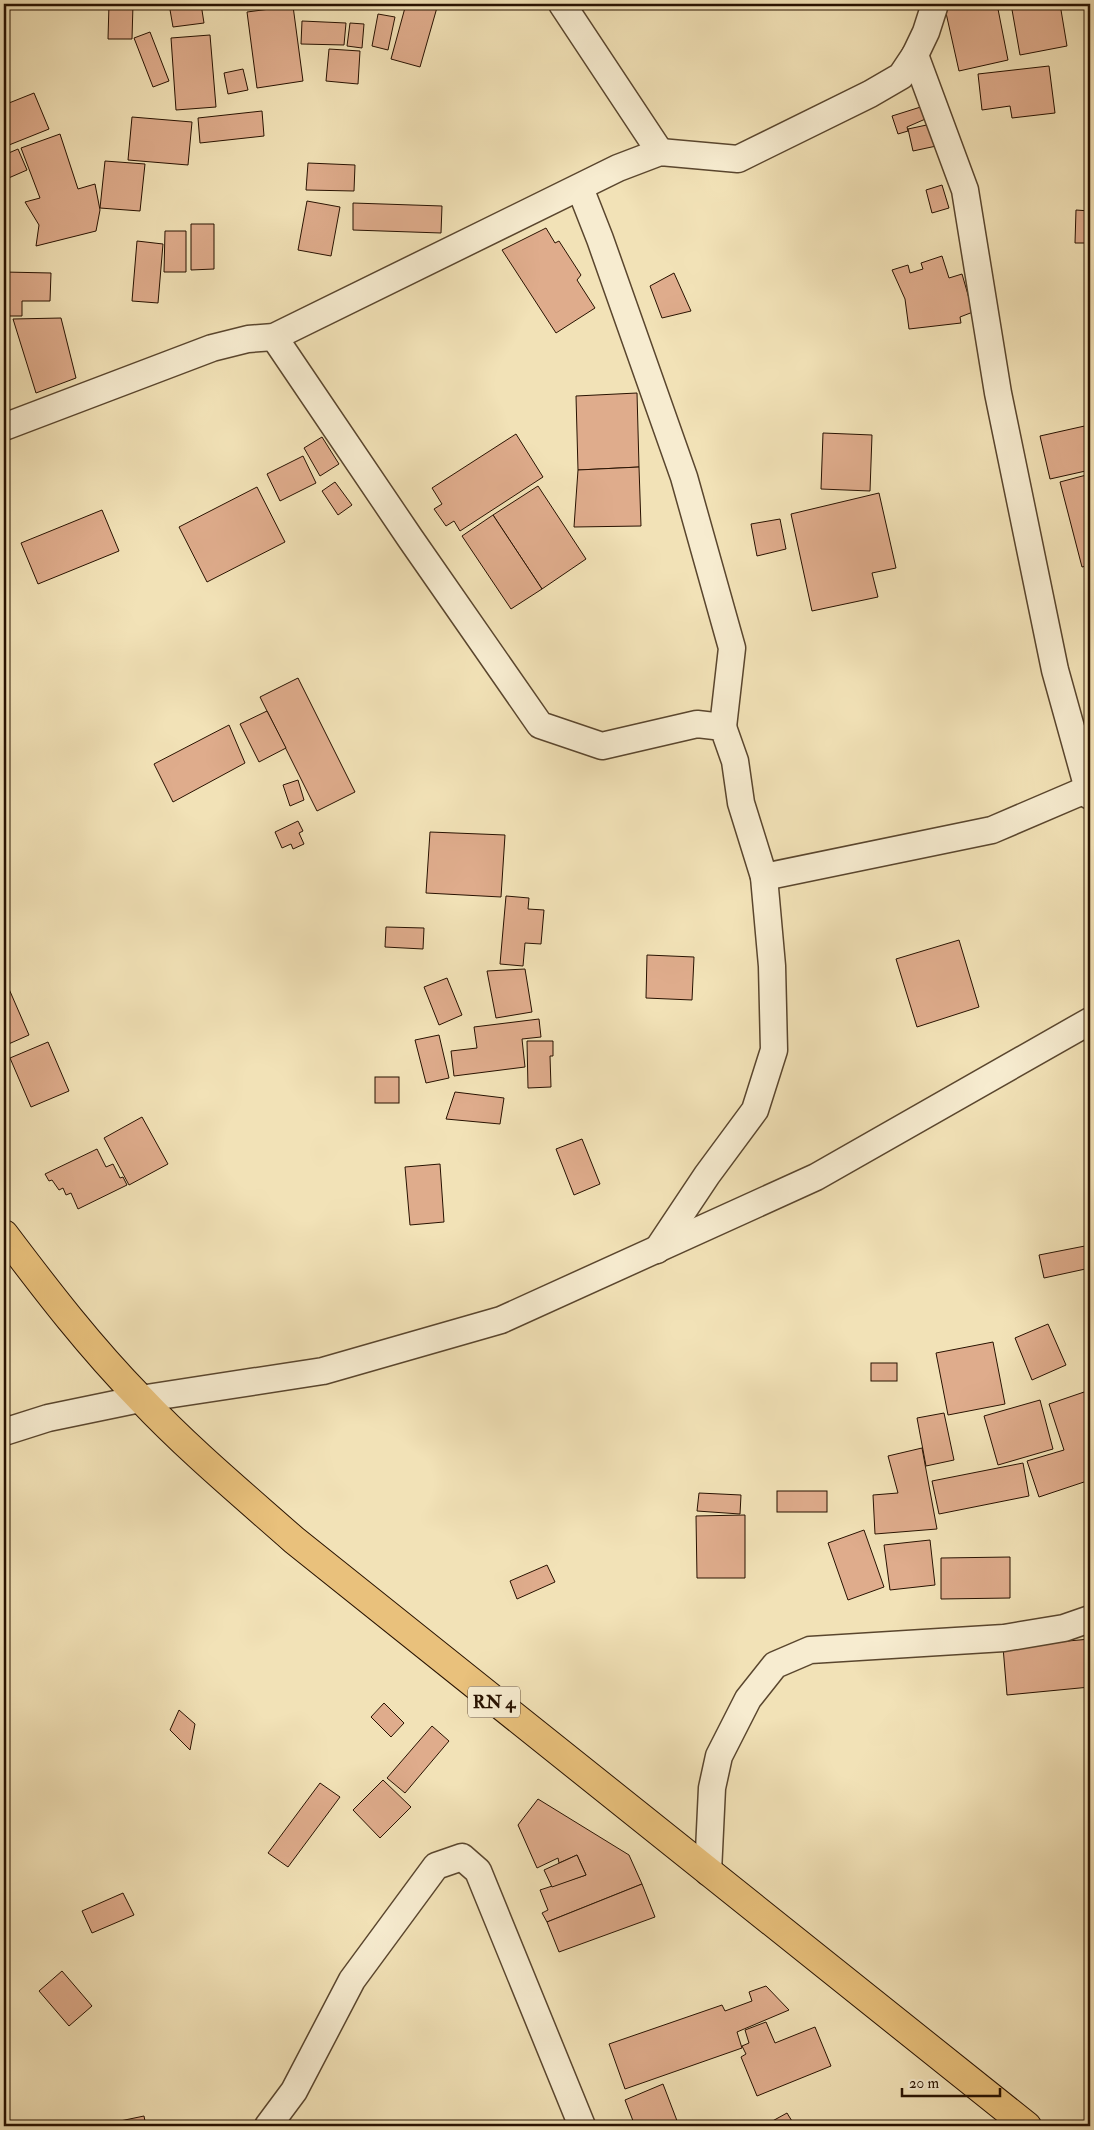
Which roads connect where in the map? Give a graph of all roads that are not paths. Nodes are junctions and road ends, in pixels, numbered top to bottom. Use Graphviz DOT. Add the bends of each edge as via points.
graph roads {
  1 [pos="562,4"];
  2 [pos="935,4"];
  3 [pos="915,55"];
  4 [pos="660,152"];
  5 [pos="580,188"];
  6 [pos="274,336"];
  7 [pos="4,426"];
  8 [pos="723,727"];
  9 [pos="1090,791"];
  10 [pos="764,876"];
  11 [pos="1090,1021"];
  12 [pos="4,1234"];
  13 [pos="657,1250"];
  14 [pos="140,1399"];
  15 [pos="4,1432"];
  16 [pos="1090,1619"];
  17 [pos="708,1872"];
  18 [pos="268,2126"];
  19 [pos="582,2126"];
  20 [pos="1027,2126"];
  1 -- 4 [label="street"];
  2 -- 3 [label="street"];
  3 -- 4 [label="street" via="901,76 738,159"];
  3 -- 9 [label="street" via="965,190 1000,403 1055,670"];
  4 -- 5 [label="street" via="618,168"];
  5 -- 6 [label="street"];
  5 -- 8 [label="street" via="684,477 732,648"];
  6 -- 7 [label="street" via="248,338 212,348"];
  6 -- 8 [label="street" via="540,725 602,746 697,724"];
  8 -- 10 [label="street" via="735,761 741,803"];
  9 -- 10 [label="street" via="992,830"];
  10 -- 13 [label="street" via="772,966 774,1050 755,1110"];
  11 -- 13 [label="street" via="816,1177"];
  12 -- 14 [label="main road, RN 4" via="72,1324"];
  13 -- 14 [label="street" via="501,1320 342,1366"];
  14 -- 15 [label="street" via="48,1418"];
  14 -- 17 [label="main road, RN 4" via="207,1464 294,1540"];
  16 -- 17 [label="street" via="1064,1628 1004,1638 810,1650 775,1665 748,1699 719,1756 712,1788"];
  17 -- 20 [label="main road, RN 4"];
  18 -- 19 [label="street" via="294,2091 352,1980 436,1866 462,1857 478,1871"];
}
